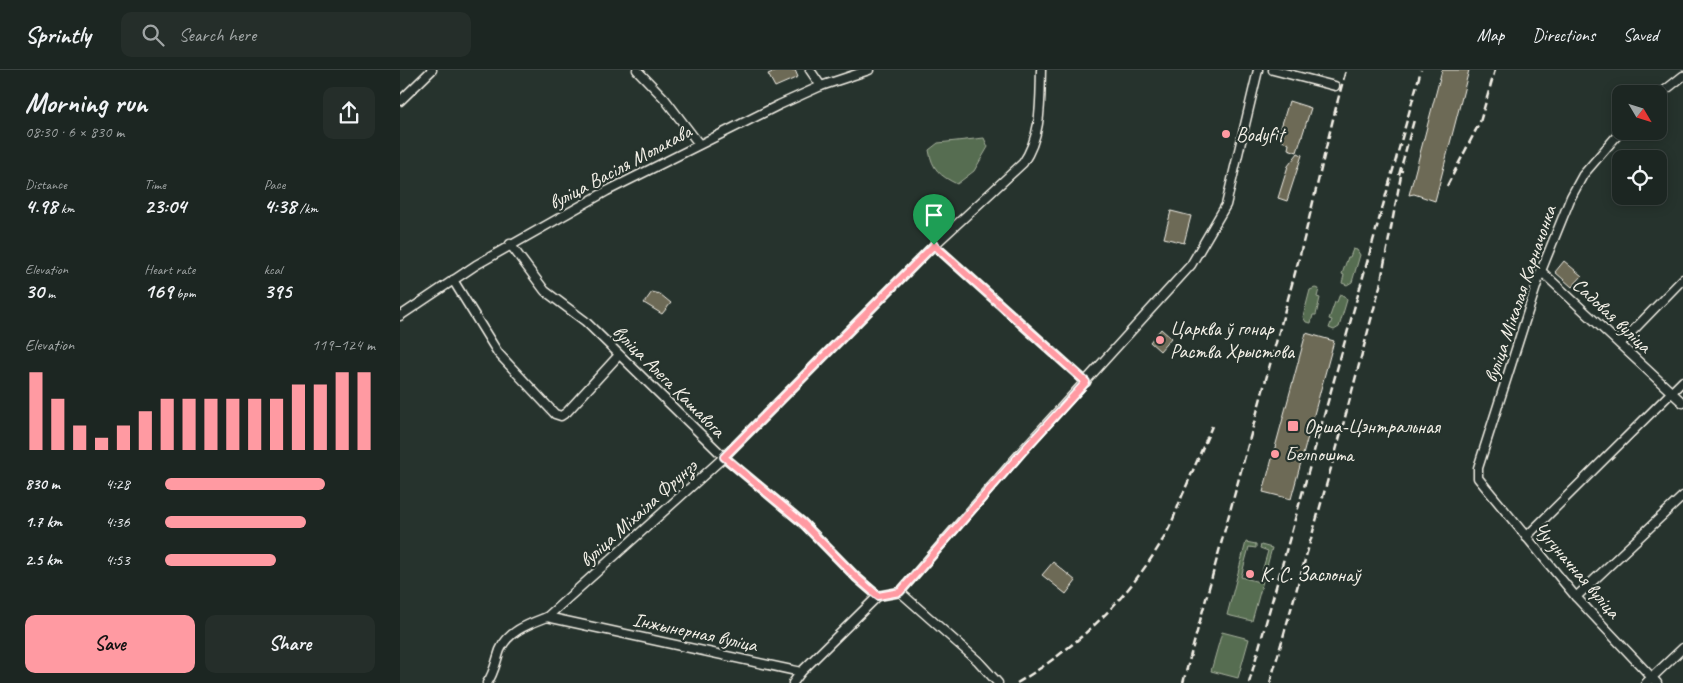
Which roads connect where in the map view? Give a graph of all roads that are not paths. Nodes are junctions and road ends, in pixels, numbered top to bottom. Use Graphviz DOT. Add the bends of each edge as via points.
graph roads {
  1 [pos="432,70"];
  2 [pos="636,70"];
  3 [pos="810,70"];
  4 [pos="868,70"];
  5 [pos="1041,70"];
  6 [pos="1258,70"];
  7 [pos="1273,70"];
  8 [pos="1683,76"];
  9 [pos="821,86"];
  10 [pos="1334,86"];
  11 [pos="1668,88"];
  12 [pos="400,101"];
  13 [pos="1613,140"];
  14 [pos="699,144"];
  15 [pos="510,244"];
  16 [pos="934,245"];
  17 [pos="1541,271"];
  18 [pos="1683,279"];
  19 [pos="453,280"];
  20 [pos="400,316"];
  21 [pos="1620,344"];
  22 [pos="619,355"];
  23 [pos="1683,381"];
  24 [pos="1086,382"];
  25 [pos="1672,392"];
  26 [pos="1683,403"];
  27 [pos="724,457"];
  28 [pos="1480,482"];
  29 [pos="1683,496"];
  30 [pos="1526,536"];
  31 [pos="900,592"];
  32 [pos="878,596"];
  33 [pos="1576,596"];
  34 [pos="547,617"];
  35 [pos="1683,648"];
  36 [pos="802,672"];
  37 [pos="1651,681"];
  38 [pos="487,683"];
  39 [pos="793,683"];
  40 [pos="998,683"];
  1 -- 12 [label="street"];
  2 -- 14 [label="street" via="664,98"];
  3 -- 9 [label="street"];
  4 -- 9 [label="street, вуліца Васіля Молакава"];
  5 -- 16 [label="street, вуліца Міхаіла Фрунзэ" via="1038,126 1031,151 1007,179"];
  6 -- 24 [label="street" via="1221,215 1191,264"];
  7 -- 10 [label="street"];
  8 -- 11 [label="street"];
  9 -- 14 [label="street, вуліца Васіля Молакава"];
  13 -- 17 [label="street, вуліца Мікалая Карначонка" via="1583,175"];
  14 -- 15 [label="street, вуліца Васіля Молакава"];
  15 -- 19 [label="street, вуліца Васіля Молакава"];
  15 -- 22 [label="street, вуліца Алега Кашавога" via="545,291 585,321"];
  16 -- 24 [label="street"];
  16 -- 27 [label="street, вуліца Міхаіла Фрунзэ"];
  17 -- 21 [label="street, Садовая вуліца"];
  17 -- 28 [label="street, вуліца Мікалая Карначонка" via="1478,468"];
  18 -- 21 [label="street"];
  19 -- 20 [label="street, вуліца Васіля Молакава"];
  19 -- 22 [label="street" via="498,353 555,414 561,416 567,412"];
  21 -- 25 [label="street, Садовая вуліца"];
  22 -- 27 [label="street, вуліца Алега Кашавога"];
  23 -- 25 [label="street"];
  24 -- 31 [label="street"];
  25 -- 26 [label="street, Садовая вуліца"];
  25 -- 30 [label="street"];
  27 -- 32 [label="street, вуліца Алега Кашавога" via="803,523"];
  27 -- 34 [label="street, вуліца Міхаіла Фрунзэ"];
  28 -- 30 [label="street, Чугуначная вуліца"];
  29 -- 33 [label="street"];
  30 -- 33 [label="street, Чугуначная вуліца"];
  31 -- 32 [label="street"];
  31 -- 40 [label="street" via="978,661"];
  32 -- 36 [label="street"];
  33 -- 37 [label="street, Чугуначная вуліца"];
  34 -- 36 [label="street, Інжынерная вуліца"];
  34 -- 38 [label="street" via="510,636"];
  35 -- 37 [label="street"];
  36 -- 39 [label="street"];
}
